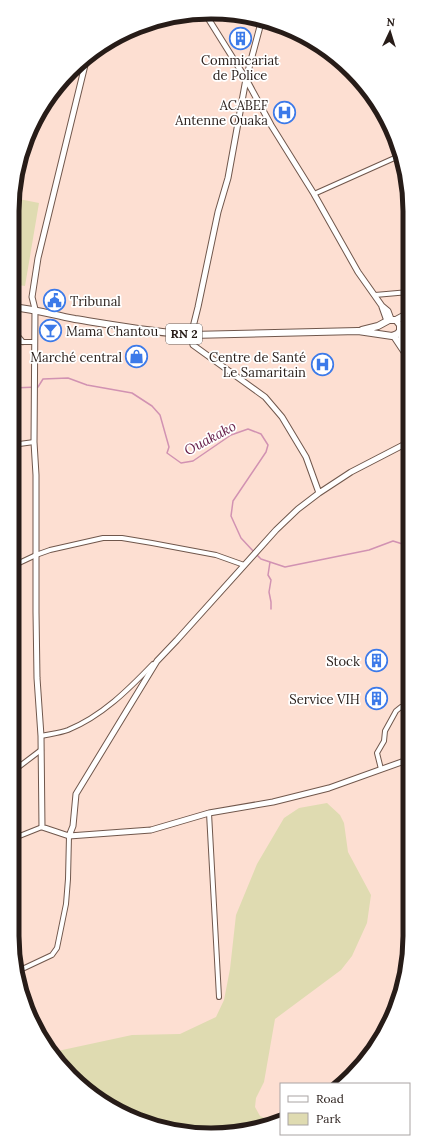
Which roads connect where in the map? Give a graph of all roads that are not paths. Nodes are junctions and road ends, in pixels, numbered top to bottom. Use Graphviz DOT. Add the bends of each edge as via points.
graph roads {
  1 [pos="208,19"];
  2 [pos="260,26"];
  3 [pos="85,66"];
  4 [pos="246,80"];
  5 [pos="395,158"];
  6 [pos="314,194"];
  7 [pos="403,292"];
  8 [pos="375,295"];
  9 [pos="19,308"];
  10 [pos="35,309"];
  11 [pos="403,316"];
  12 [pos="390,321"];
  13 [pos="403,327"];
  14 [pos="400,329"];
  15 [pos="358,331"];
  16 [pos="190,335"];
  17 [pos="391,336"];
  18 [pos="19,337"];
  19 [pos="403,340"];
  20 [pos="19,342"];
  21 [pos="23,342"];
  22 [pos="35,342"];
  23 [pos="403,351"];
  24 [pos="34,442"];
  25 [pos="19,444"];
  26 [pos="403,445"];
  27 [pos="320,492"];
  28 [pos="36,555"];
  29 [pos="19,563"];
  30 [pos="244,565"];
  31 [pos="157,661"];
  32 [pos="403,707"];
  33 [pos="41,736"];
  34 [pos="41,750"];
  35 [pos="403,761"];
  36 [pos="19,767"];
  37 [pos="381,769"];
  38 [pos="209,812"];
  39 [pos="42,827"];
  40 [pos="19,836"];
  41 [pos="69,836"];
  42 [pos="22,969"];
  43 [pos="219,997"];
  1 -- 4 [label="street"];
  2 -- 4 [label="street"];
  3 -- 10 [label="street" via="37,264 32,297"];
  4 -- 6 [label="street"];
  4 -- 16 [label="street" via="228,178 214,226"];
  5 -- 6 [label="street"];
  6 -- 8 [label="street" via="358,272"];
  7 -- 8 [label="street"];
  8 -- 12 [label="street" via="388,311"];
  9 -- 10 [label="main road, RN 2"];
  10 -- 16 [label="main road, RN 2" via="74,318"];
  10 -- 22 [label="street"];
  11 -- 12 [label="main road"];
  12 -- 14 [label="main road" via="399,323"];
  12 -- 15 [label="main road, RN 2"];
  12 -- 17 [label="main road" via="383,328"];
  13 -- 14 [label="main road"];
  14 -- 17 [label="main road" via="398,334"];
  14 -- 19 [label="main road"];
  15 -- 16 [label="main road, RN 2"];
  15 -- 17 [label="main road, RN 2"];
  16 -- 27 [label="street" via="193,345 265,397 282,417 306,457"];
  17 -- 23 [label="main road"];
  18 -- 21 [label="street"];
  20 -- 21 [label="street"];
  21 -- 22 [label="street"];
  22 -- 24 [label="street"];
  24 -- 25 [label="street"];
  24 -- 28 [label="street"];
  26 -- 27 [label="street" via="350,472"];
  27 -- 30 [label="street" via="276,530"];
  28 -- 29 [label="street"];
  28 -- 30 [label="street" via="103,538 122,538 216,555"];
  28 -- 33 [label="street" via="37,678"];
  30 -- 31 [label="street"];
  31 -- 33 [label="street" via="129,689 97,714 68,730"];
  31 -- 41 [label="street" via="76,794 74,826"];
  32 -- 37 [label="street" via="396,711 384,731 384,741 377,753"];
  33 -- 34 [label="street"];
  34 -- 36 [label="street"];
  34 -- 39 [label="street"];
  35 -- 37 [label="street"];
  37 -- 38 [label="street" via="329,788 294,797"];
  38 -- 41 [label="street" via="151,830"];
  38 -- 43 [label="street"];
  39 -- 40 [label="street"];
  39 -- 41 [label="street"];
  41 -- 42 [label="street" via="66,904 57,948 52,955"];
}
